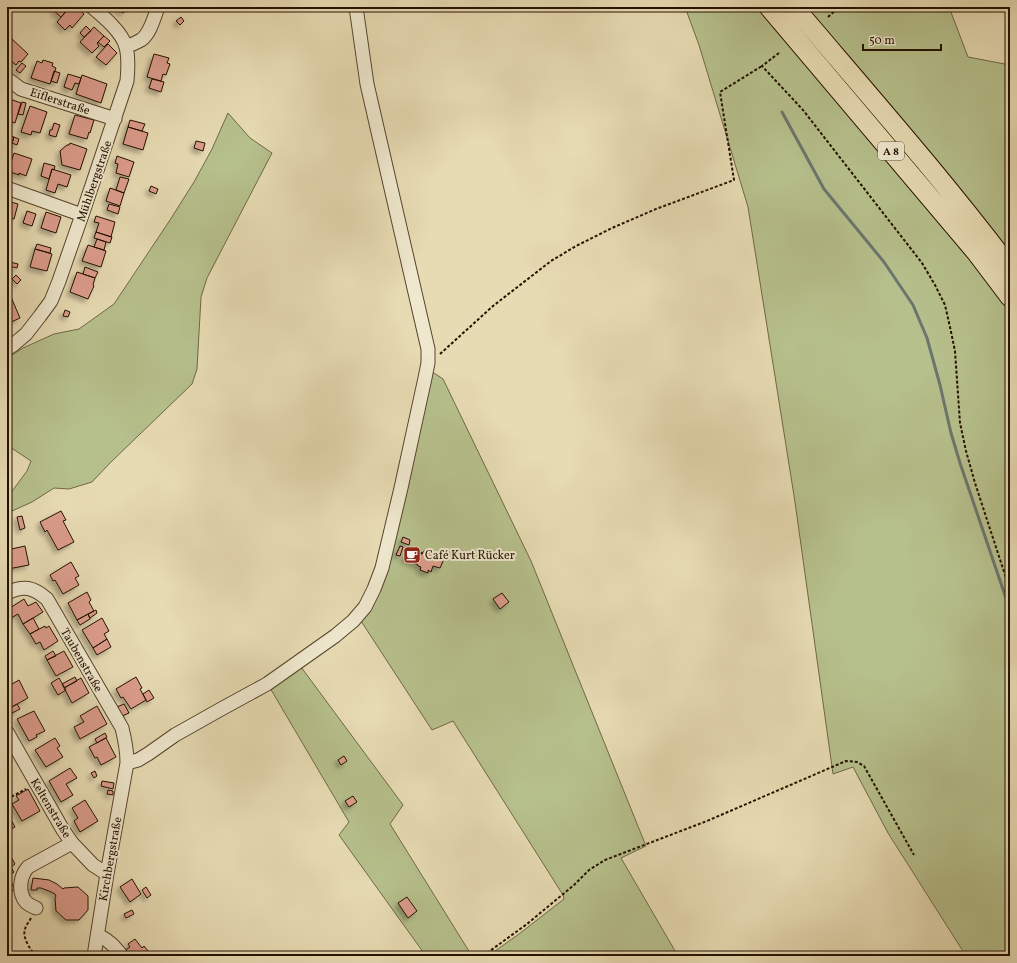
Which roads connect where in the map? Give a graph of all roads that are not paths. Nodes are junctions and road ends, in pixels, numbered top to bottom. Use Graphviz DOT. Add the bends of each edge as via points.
graph roads {
  1 [pos="92,7"];
  2 [pos="158,7"];
  3 [pos="356,7"];
  4 [pos="769,7"];
  5 [pos="794,7"];
  6 [pos="126,46"];
  7 [pos="7,79"];
  8 [pos="115,119"];
  9 [pos="7,188"];
  10 [pos="82,215"];
  11 [pos="1010,268"];
  12 [pos="1010,297"];
  13 [pos="7,349"];
  14 [pos="7,593"];
  15 [pos="7,732"];
  16 [pos="127,763"];
  17 [pos="72,843"];
  18 [pos="107,874"];
  19 [pos="36,908"];
  20 [pos="98,935"];
  21 [pos="94,956"];
  22 [pos="122,956"];
  1 -- 6 [label="street, Mühlbergstraße" via="109,22"];
  2 -- 6 [label="street" via="145,36 140,41"];
  3 -- 16 [label="street" via="367,84 428,348 426,378 382,568 365,607 335,636 267,684 175,735 138,760"];
  4 -- 12 [label="highway, A 8" via="967,241"];
  5 -- 11 [label="highway, A 8" via="934,171"];
  6 -- 8 [label="street, Mühlbergstraße" via="127,82"];
  7 -- 8 [label="street, Eiflerstraße" via="21,89"];
  8 -- 10 [label="street, Mühlbergstraße"];
  9 -- 10 [label="street"];
  10 -- 13 [label="street, Mühlbergstraße" via="51,301 26,334"];
  14 -- 16 [label="street, Taubenstraße" via="28,588 38,591 47,599 122,728"];
  15 -- 17 [label="street, Keltenstraße"];
  16 -- 18 [label="street, Kirchbergstraße"];
  17 -- 18 [label="street, Keltenstraße" via="93,865"];
  17 -- 19 [label="street" via="24,871 21,883 24,901"];
  18 -- 20 [label="street, Kirchbergstraße"];
  20 -- 21 [label="street, Kirchbergstraße"];
  20 -- 22 [label="street" via="111,942"];
}
